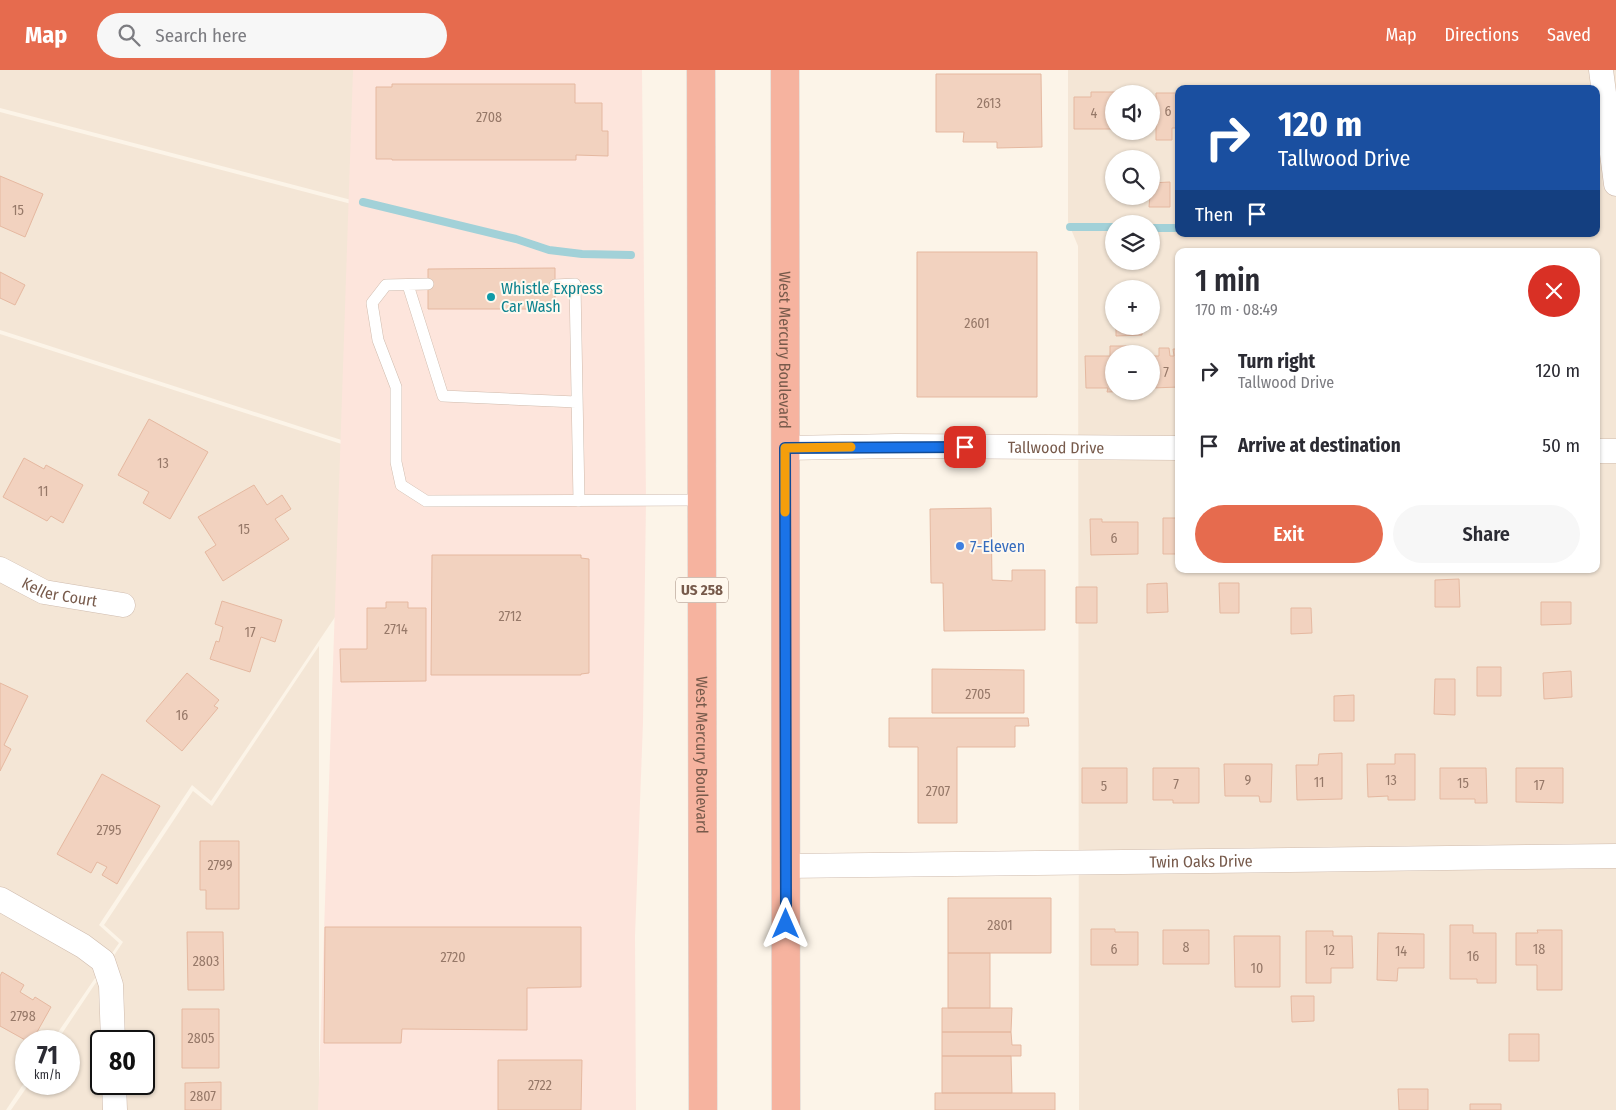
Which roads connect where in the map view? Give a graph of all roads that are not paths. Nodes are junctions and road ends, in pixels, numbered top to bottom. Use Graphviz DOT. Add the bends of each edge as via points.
graph roads {
  1 [pos="701,70"];
  2 [pos="785,70"];
  3 [pos="1601,70"];
  4 [pos="1616,184"];
  5 [pos="428,284"];
  6 [pos="408,285"];
  7 [pos="555,285"];
  8 [pos="576,402"];
  9 [pos="785,448"];
  10 [pos="1175,448"];
  11 [pos="1600,451"];
  12 [pos="1616,451"];
  13 [pos="701,500"];
  14 [pos="579,501"];
  15 [pos="0,569"];
  16 [pos="123,606"];
  17 [pos="1616,856"];
  18 [pos="786,866"];
  19 [pos="0,899"];
  20 [pos="113,1030"];
  21 [pos="114,1095"];
  22 [pos="115,1110"];
  23 [pos="703,1110"];
  24 [pos="786,1110"];
  1 -- 13 [label="highway, West Mercury Boulevard / US 258"];
  2 -- 9 [label="highway, West Mercury Boulevard"];
  3 -- 4 [label="street"];
  5 -- 6 [label="lane"];
  6 -- 8 [label="lane" via="443,396"];
  6 -- 14 [label="lane" via="386,285 372,303 378,340 396,387 396,462 401,485 426,501"];
  7 -- 8 [label="lane" via="575,284"];
  8 -- 14 [label="lane"];
  9 -- 10 [label="street, Tallwood Drive"];
  9 -- 18 [label="highway, West Mercury Boulevard"];
  11 -- 12 [label="street"];
  13 -- 14 [label="lane"];
  13 -- 23 [label="highway, West Mercury Boulevard / US 258"];
  15 -- 16 [label="street, Keller Court" via="44,592"];
  17 -- 18 [label="street, Twin Oaks Drive"];
  18 -- 24 [label="highway, West Mercury Boulevard"];
  19 -- 20 [label="street" via="83,946 103,962 111,985"];
  21 -- 22 [label="street"];
}
